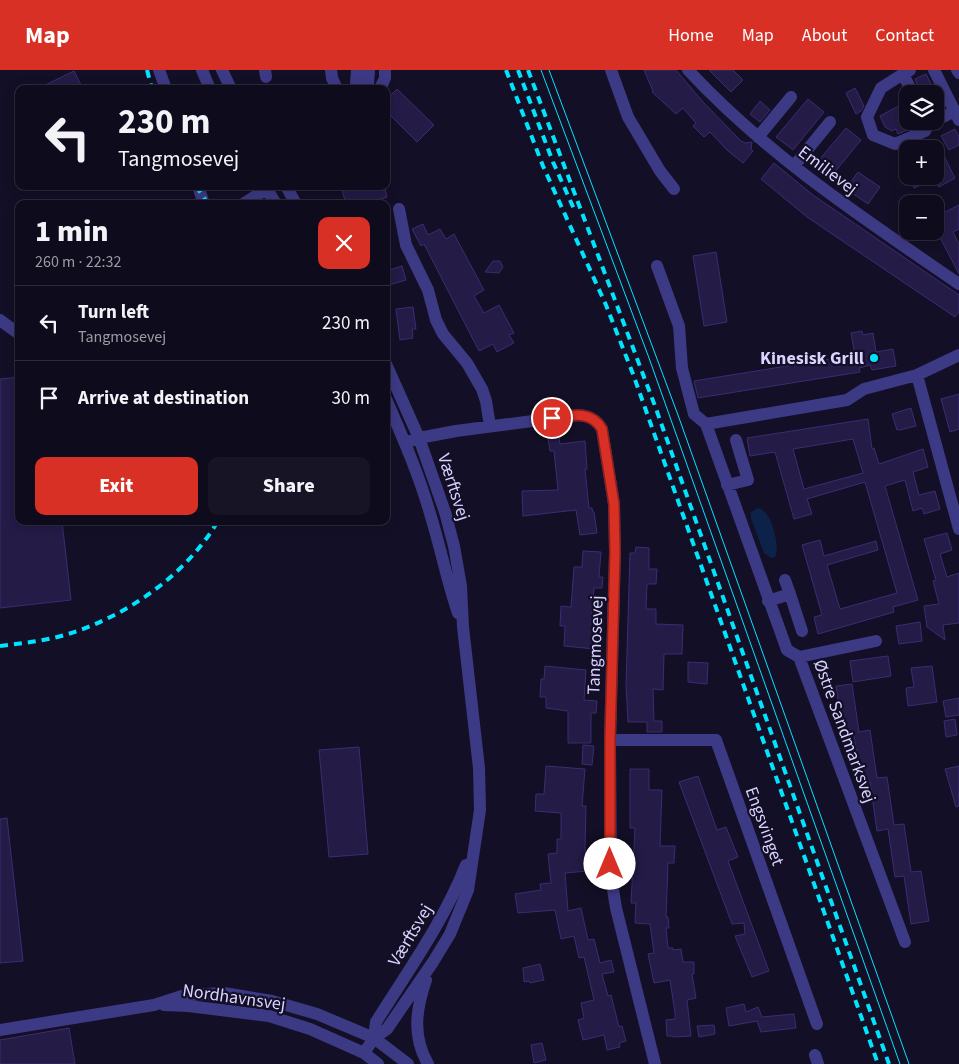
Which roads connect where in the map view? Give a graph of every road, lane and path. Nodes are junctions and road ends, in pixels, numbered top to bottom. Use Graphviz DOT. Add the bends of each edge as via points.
graph roads {
  1 [pos="159,70"];
  2 [pos="202,70"];
  3 [pos="222,70"];
  4 [pos="331,70"];
  5 [pos="357,70"];
  6 [pos="369,70"];
  7 [pos="385,70"];
  8 [pos="611,70"];
  9 [pos="688,70"];
  10 [pos="934,70"];
  11 [pos="907,72"];
  12 [pos="165,85"];
  13 [pos="208,85"];
  14 [pos="229,85"];
  15 [pos="335,85"];
  16 [pos="356,85"];
  17 [pos="368,85"];
  18 [pos="382,85"];
  19 [pos="911,85"];
  20 [pos="791,97"];
  21 [pos="957,115"];
  22 [pos="944,118"];
  23 [pos="830,122"];
  24 [pos="926,130"];
  25 [pos="758,137"];
  26 [pos="794,166"];
  27 [pos="674,189"];
  28 [pos="264,190"];
  29 [pos="249,200"];
  30 [pos="398,208"];
  31 [pos="657,266"];
  32 [pos="959,284"];
  33 [pos="1,324"];
  34 [pos="15,332"];
  35 [pos="959,355"];
  36 [pos="390,373"];
  37 [pos="917,375"];
  38 [pos="390,408"];
  39 [pos="706,424"];
  40 [pos="490,426"];
  41 [pos="419,438"];
  42 [pos="736,440"];
  43 [pos="405,443"];
  44 [pos="727,486"];
  45 [pos="959,529"];
  46 [pos="785,580"];
  47 [pos="790,594"];
  48 [pos="768,601"];
  49 [pos="463,627"];
  50 [pos="802,631"];
  51 [pos="876,641"];
  52 [pos="799,657"];
  53 [pos="610,740"];
  54 [pos="473,848"];
  55 [pos="905,942"];
  56 [pos="433,962"];
  57 [pos="154,1005"];
  58 [pos="817,1024"];
  59 [pos="0,1030"];
  60 [pos="374,1038"];
  61 [pos="364,1053"];
  62 [pos="378,1064"];
  63 [pos="408,1064"];
  64 [pos="428,1064"];
  65 [pos="655,1064"];
  1 -- 12 [label="street"];
  2 -- 13 [label="street"];
  3 -- 14 [label="street"];
  4 -- 15 [label="street"];
  5 -- 16 [label="street"];
  6 -- 17 [label="street"];
  7 -- 18 [label="street"];
  8 -- 27 [label="street" via="628,117"];
  9 -- 25 [label="street, Emilievej"];
  10 -- 21 [label="street"];
  11 -- 19 [label="street"];
  11 -- 24 [label="street" via="881,88 867,117 873,135 895,144"];
  20 -- 25 [label="street"];
  21 -- 22 [label="street"];
  23 -- 26 [label="street"];
  25 -- 26 [label="street, Emilievej"];
  26 -- 32 [label="street, Emilievej" via="828,194"];
  28 -- 29 [label="street"];
  30 -- 40 [label="street" via="406,245 428,290 436,320 482,390"];
  31 -- 39 [label="street, Østre Sandmarksvej" via="679,326 682,368 694,414"];
  33 -- 34 [label="street"];
  35 -- 37 [label="street"];
  36 -- 41 [label="street, Værftsvej"];
  37 -- 39 [label="street" via="864,389 847,400"];
  37 -- 45 [label="street"];
  38 -- 43 [label="street, Værftsvej"];
  39 -- 44 [label="street, Østre Sandmarksvej"];
  40 -- 41 [label="street, Tangmosevej"];
  40 -- 53 [label="street, Tangmosevej" via="578,415 597,420 602,429 614,504"];
  41 -- 43 [label="street, Tangmosevej"];
  41 -- 49 [label="street, Værftsvej" via="454,546 461,586"];
  42 -- 44 [label="street" via="748,480"];
  43 -- 49 [label="street, Værftsvej" via="431,517"];
  44 -- 48 [label="street, Østre Sandmarksvej"];
  46 -- 47 [label="street"];
  47 -- 48 [label="street"];
  47 -- 50 [label="street"];
  48 -- 52 [label="street, Østre Sandmarksvej" via="787,650"];
  49 -- 54 [label="street, Værftsvej" via="479,768 480,810"];
  51 -- 52 [label="street"];
  52 -- 55 [label="street, Østre Sandmarksvej"];
  53 -- 58 [label="street, Engsvinget" via="716,740"];
  53 -- 65 [label="street, Tangmosevej" via="610,877"];
  54 -- 56 [label="street, Værftsvej" via="468,890 450,934"];
  54 -- 60 [label="street, Værftsvej" via="441,919 376,1022"];
  56 -- 60 [label="street, Værftsvej" via="387,1030"];
  56 -- 64 [label="street, Værftsvej" via="419,1001 417,1032"];
  57 -- 59 [label="street, Nordhavnsvej"];
  57 -- 60 [label="street, Nordhavnsvej" via="185,995 224,993 272,1001 317,1014"];
  57 -- 61 [label="street, Nordhavnsvej" via="269,1016 310,1029"];
  60 -- 61 [label="street, Værftsvej"];
  60 -- 63 [label="street"];
  61 -- 62 [label="street"];
}
